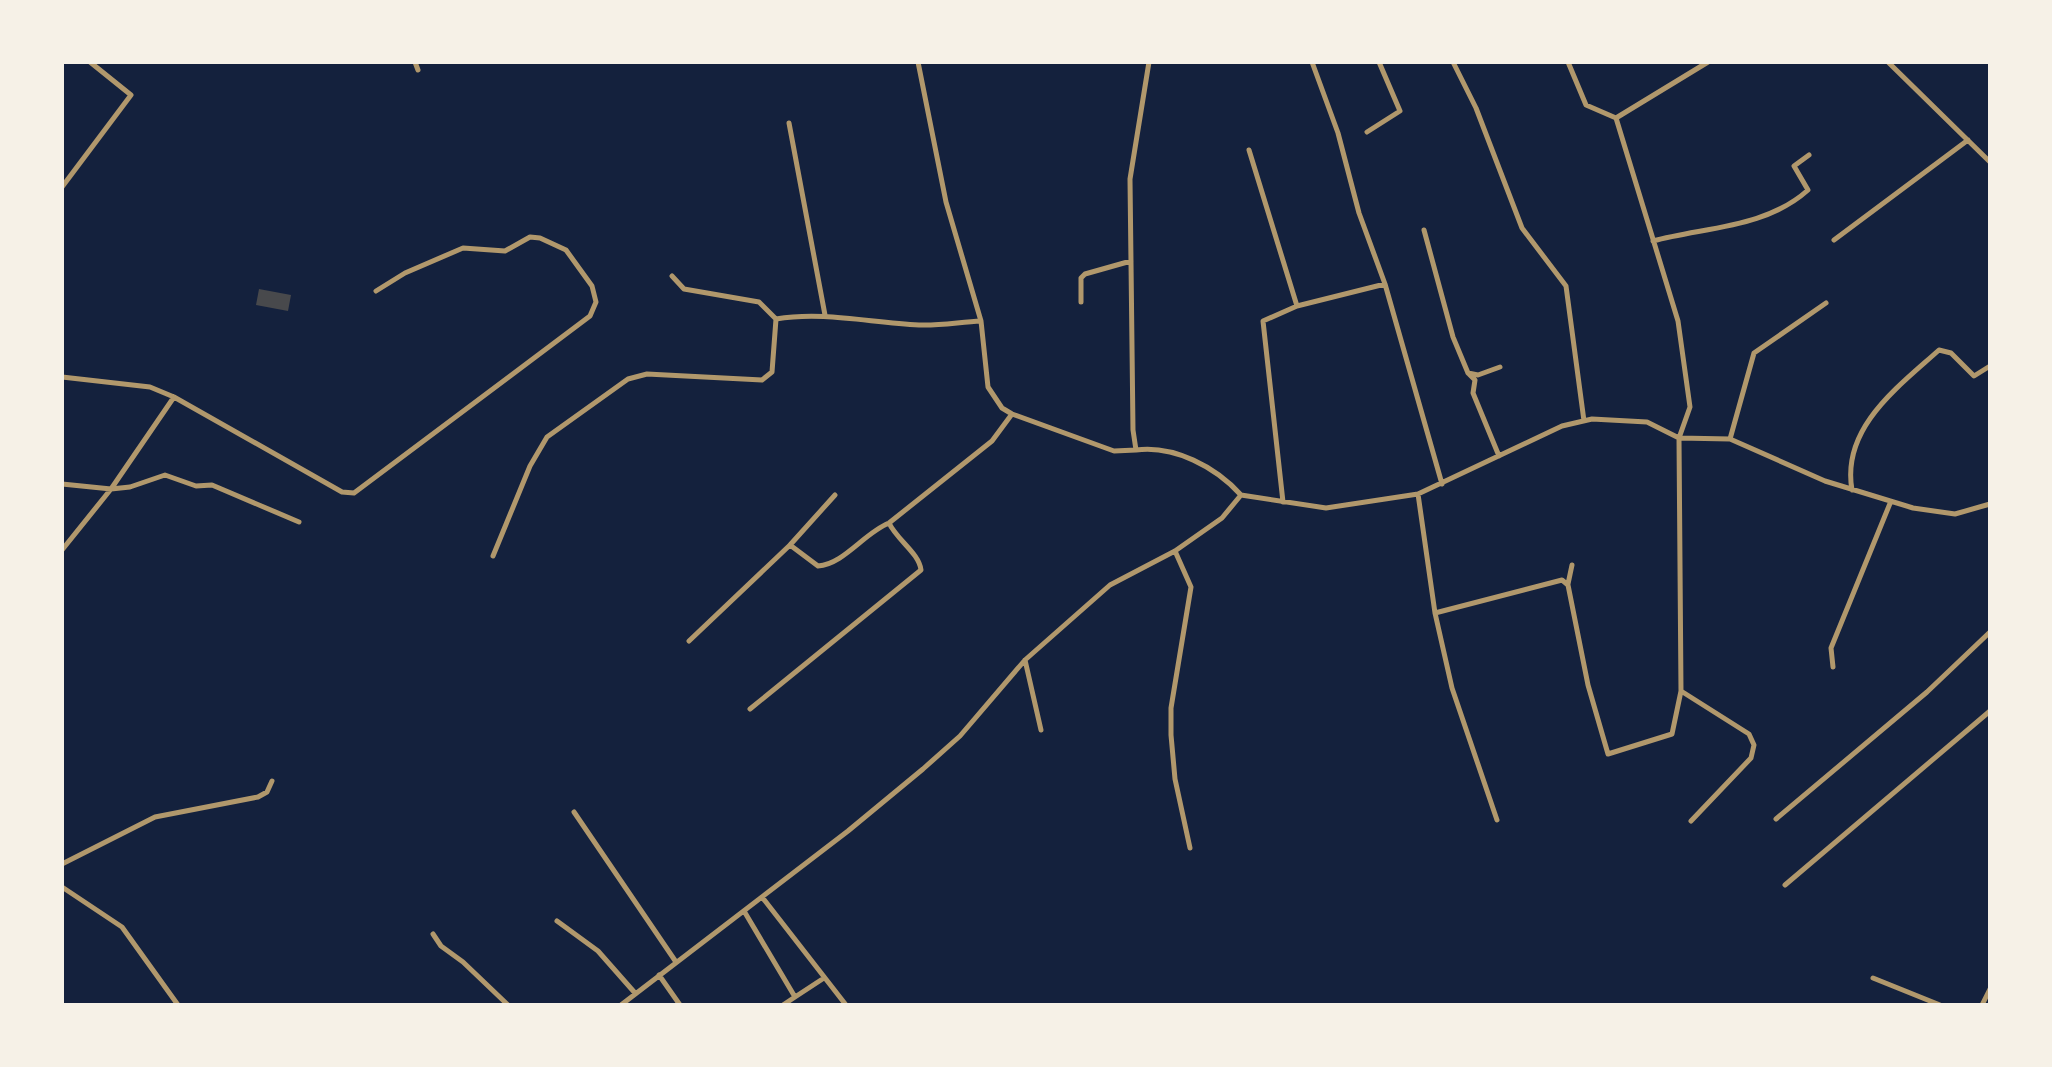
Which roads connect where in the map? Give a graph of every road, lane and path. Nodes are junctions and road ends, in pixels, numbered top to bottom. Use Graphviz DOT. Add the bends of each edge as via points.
graph roads {
  1 [pos="90,62"];
  2 [pos="415,62"];
  3 [pos="918,62"];
  4 [pos="1149,62"];
  5 [pos="1312,62"];
  6 [pos="1379,62"];
  7 [pos="1453,62"];
  8 [pos="1568,62"];
  9 [pos="1708,62"];
  10 [pos="1888,62"];
  11 [pos="418,70"];
  12 [pos="1616,118"];
  13 [pos="789,123"];
  14 [pos="1367,132"];
  15 [pos="1968,140"];
  16 [pos="1249,150"];
  17 [pos="1809,155"];
  18 [pos="1990,162"];
  19 [pos="62,187"];
  20 [pos="1424,230"];
  21 [pos="1834,240"];
  22 [pos="1653,241"];
  23 [pos="1131,261"];
  24 [pos="672,276"];
  25 [pos="1385,284"];
  26 [pos="376,291"];
  27 [pos="1081,302"];
  28 [pos="1826,303"];
  29 [pos="1297,306"];
  30 [pos="825,315"];
  31 [pos="776,319"];
  32 [pos="981,321"];
  33 [pos="1990,366"];
  34 [pos="1500,367"];
  35 [pos="1468,373"];
  36 [pos="62,377"];
  37 [pos="174,397"];
  38 [pos="1012,414"];
  39 [pos="1584,421"];
  40 [pos="1679,438"];
  41 [pos="1730,439"];
  42 [pos="1136,450"];
  43 [pos="1499,456"];
  44 [pos="62,484"];
  45 [pos="1442,484"];
  46 [pos="111,489"];
  47 [pos="1852,490"];
  48 [pos="1418,494"];
  49 [pos="835,495"];
  50 [pos="1241,495"];
  51 [pos="1891,501"];
  52 [pos="1283,502"];
  53 [pos="1990,504"];
  54 [pos="299,522"];
  55 [pos="889,523"];
  56 [pos="790,545"];
  57 [pos="62,550"];
  58 [pos="1175,551"];
  59 [pos="493,556"];
  60 [pos="1572,565"];
  61 [pos="1568,585"];
  62 [pos="1435,613"];
  63 [pos="1990,632"];
  64 [pos="689,641"];
  65 [pos="1025,660"];
  66 [pos="1833,667"];
  67 [pos="1681,691"];
  68 [pos="750,709"];
  69 [pos="1990,711"];
  70 [pos="1041,730"];
  71 [pos="272,781"];
  72 [pos="574,812"];
  73 [pos="1776,819"];
  74 [pos="1497,820"];
  75 [pos="1691,821"];
  76 [pos="1190,848"];
  77 [pos="62,864"];
  78 [pos="1785,885"];
  79 [pos="62,887"];
  80 [pos="762,897"];
  81 [pos="744,911"];
  82 [pos="557,921"];
  83 [pos="433,934"];
  84 [pos="676,962"];
  85 [pos="659,975"];
  86 [pos="824,978"];
  87 [pos="1873,978"];
  88 [pos="1990,989"];
  89 [pos="635,993"];
  90 [pos="795,997"];
  91 [pos="178,1005"];
  92 [pos="508,1005"];
  93 [pos="621,1005"];
  94 [pos="680,1005"];
  95 [pos="783,1005"];
  96 [pos="846,1005"];
  97 [pos="1940,1005"];
  98 [pos="1982,1005"];
  1 -- 19 [label="street" via="131,95"];
  2 -- 11 [label="street"];
  3 -- 32 [label="street" via="946,202"];
  4 -- 23 [label="street" via="1130,179"];
  5 -- 25 [label="street"];
  6 -- 14 [label="street" via="1400,111"];
  7 -- 39 [label="street" via="1522,228 1566,286"];
  8 -- 12 [label="street" via="1586,105"];
  9 -- 12 [label="street"];
  10 -- 15 [label="street"];
  12 -- 22 [label="street"];
  13 -- 30 [label="street"];
  15 -- 18 [label="street"];
  15 -- 21 [label="street"];
  16 -- 29 [label="street"];
  17 -- 22 [label="street" via="1794,166 1808,190 1790,204 1724,227"];
  20 -- 35 [label="street"];
  22 -- 40 [label="street" via="1678,321 1690,407"];
  23 -- 27 [label="street" via="1085,274"];
  23 -- 42 [label="street"];
  24 -- 31 [label="street" via="684,289 759,302"];
  25 -- 29 [label="street"];
  25 -- 45 [label="street"];
  26 -- 37 [label="street" via="463,248 505,251 530,237 566,250 592,286 596,302 590,316 354,493 342,492"];
  28 -- 41 [label="street" via="1754,353"];
  29 -- 52 [label="street" via="1263,321"];
  30 -- 31 [label="street"];
  30 -- 32 [label="street" via="922,325"];
  31 -- 59 [label="street" via="768,378 639,374 547,437"];
  32 -- 38 [label="street" via="988,387"];
  33 -- 47 [label="street" via="1974,376 1951,353 1939,350 1867,422 1851,458"];
  34 -- 35 [label="street"];
  35 -- 43 [label="street" via="1475,380 1473,393"];
  36 -- 37 [label="street" via="150,387"];
  37 -- 46 [label="street"];
  38 -- 42 [label="street" via="1114,451"];
  38 -- 55 [label="street" via="992,441"];
  39 -- 40 [label="street" via="1647,422"];
  39 -- 43 [label="street"];
  40 -- 41 [label="street"];
  40 -- 67 [label="street"];
  41 -- 47 [label="street"];
  42 -- 50 [label="street" via="1173,450 1228,481"];
  43 -- 45 [label="street"];
  44 -- 46 [label="street"];
  45 -- 48 [label="street"];
  46 -- 54 [label="street" via="165,475 196,486 212,485"];
  46 -- 57 [label="street"];
  47 -- 51 [label="street"];
  48 -- 52 [label="street" via="1326,508"];
  48 -- 62 [label="street"];
  49 -- 56 [label="street"];
  50 -- 52 [label="street"];
  50 -- 58 [label="street" via="1222,518"];
  51 -- 53 [label="street" via="1955,514"];
  51 -- 66 [label="street" via="1831,648"];
  55 -- 56 [label="street" via="825,566 810,563"];
  55 -- 68 [label="street" via="921,570"];
  56 -- 64 [label="street"];
  58 -- 65 [label="street" via="1110,585"];
  58 -- 76 [label="street" via="1191,587 1171,722 1175,779"];
  60 -- 61 [label="street"];
  61 -- 62 [label="street" via="1557,578"];
  61 -- 67 [label="street" via="1608,754 1672,734"];
  62 -- 74 [label="street" via="1452,688"];
  63 -- 73 [label="street"];
  65 -- 70 [label="street"];
  65 -- 80 [label="street" via="960,736"];
  67 -- 75 [label="street" via="1749,734 1754,745 1751,758"];
  69 -- 78 [label="street"];
  71 -- 77 [label="street" via="258,797 155,817"];
  72 -- 84 [label="street"];
  79 -- 91 [label="street" via="122,927"];
  80 -- 81 [label="street"];
  80 -- 86 [label="street"];
  81 -- 84 [label="street"];
  81 -- 90 [label="street"];
  82 -- 89 [label="street" via="598,951"];
  83 -- 92 [label="street"];
  84 -- 85 [label="street"];
  85 -- 89 [label="street"];
  85 -- 94 [label="street"];
  86 -- 90 [label="street"];
  86 -- 96 [label="street"];
  87 -- 97 [label="street"];
  88 -- 98 [label="street"];
  89 -- 93 [label="street"];
  90 -- 95 [label="street"];
}
